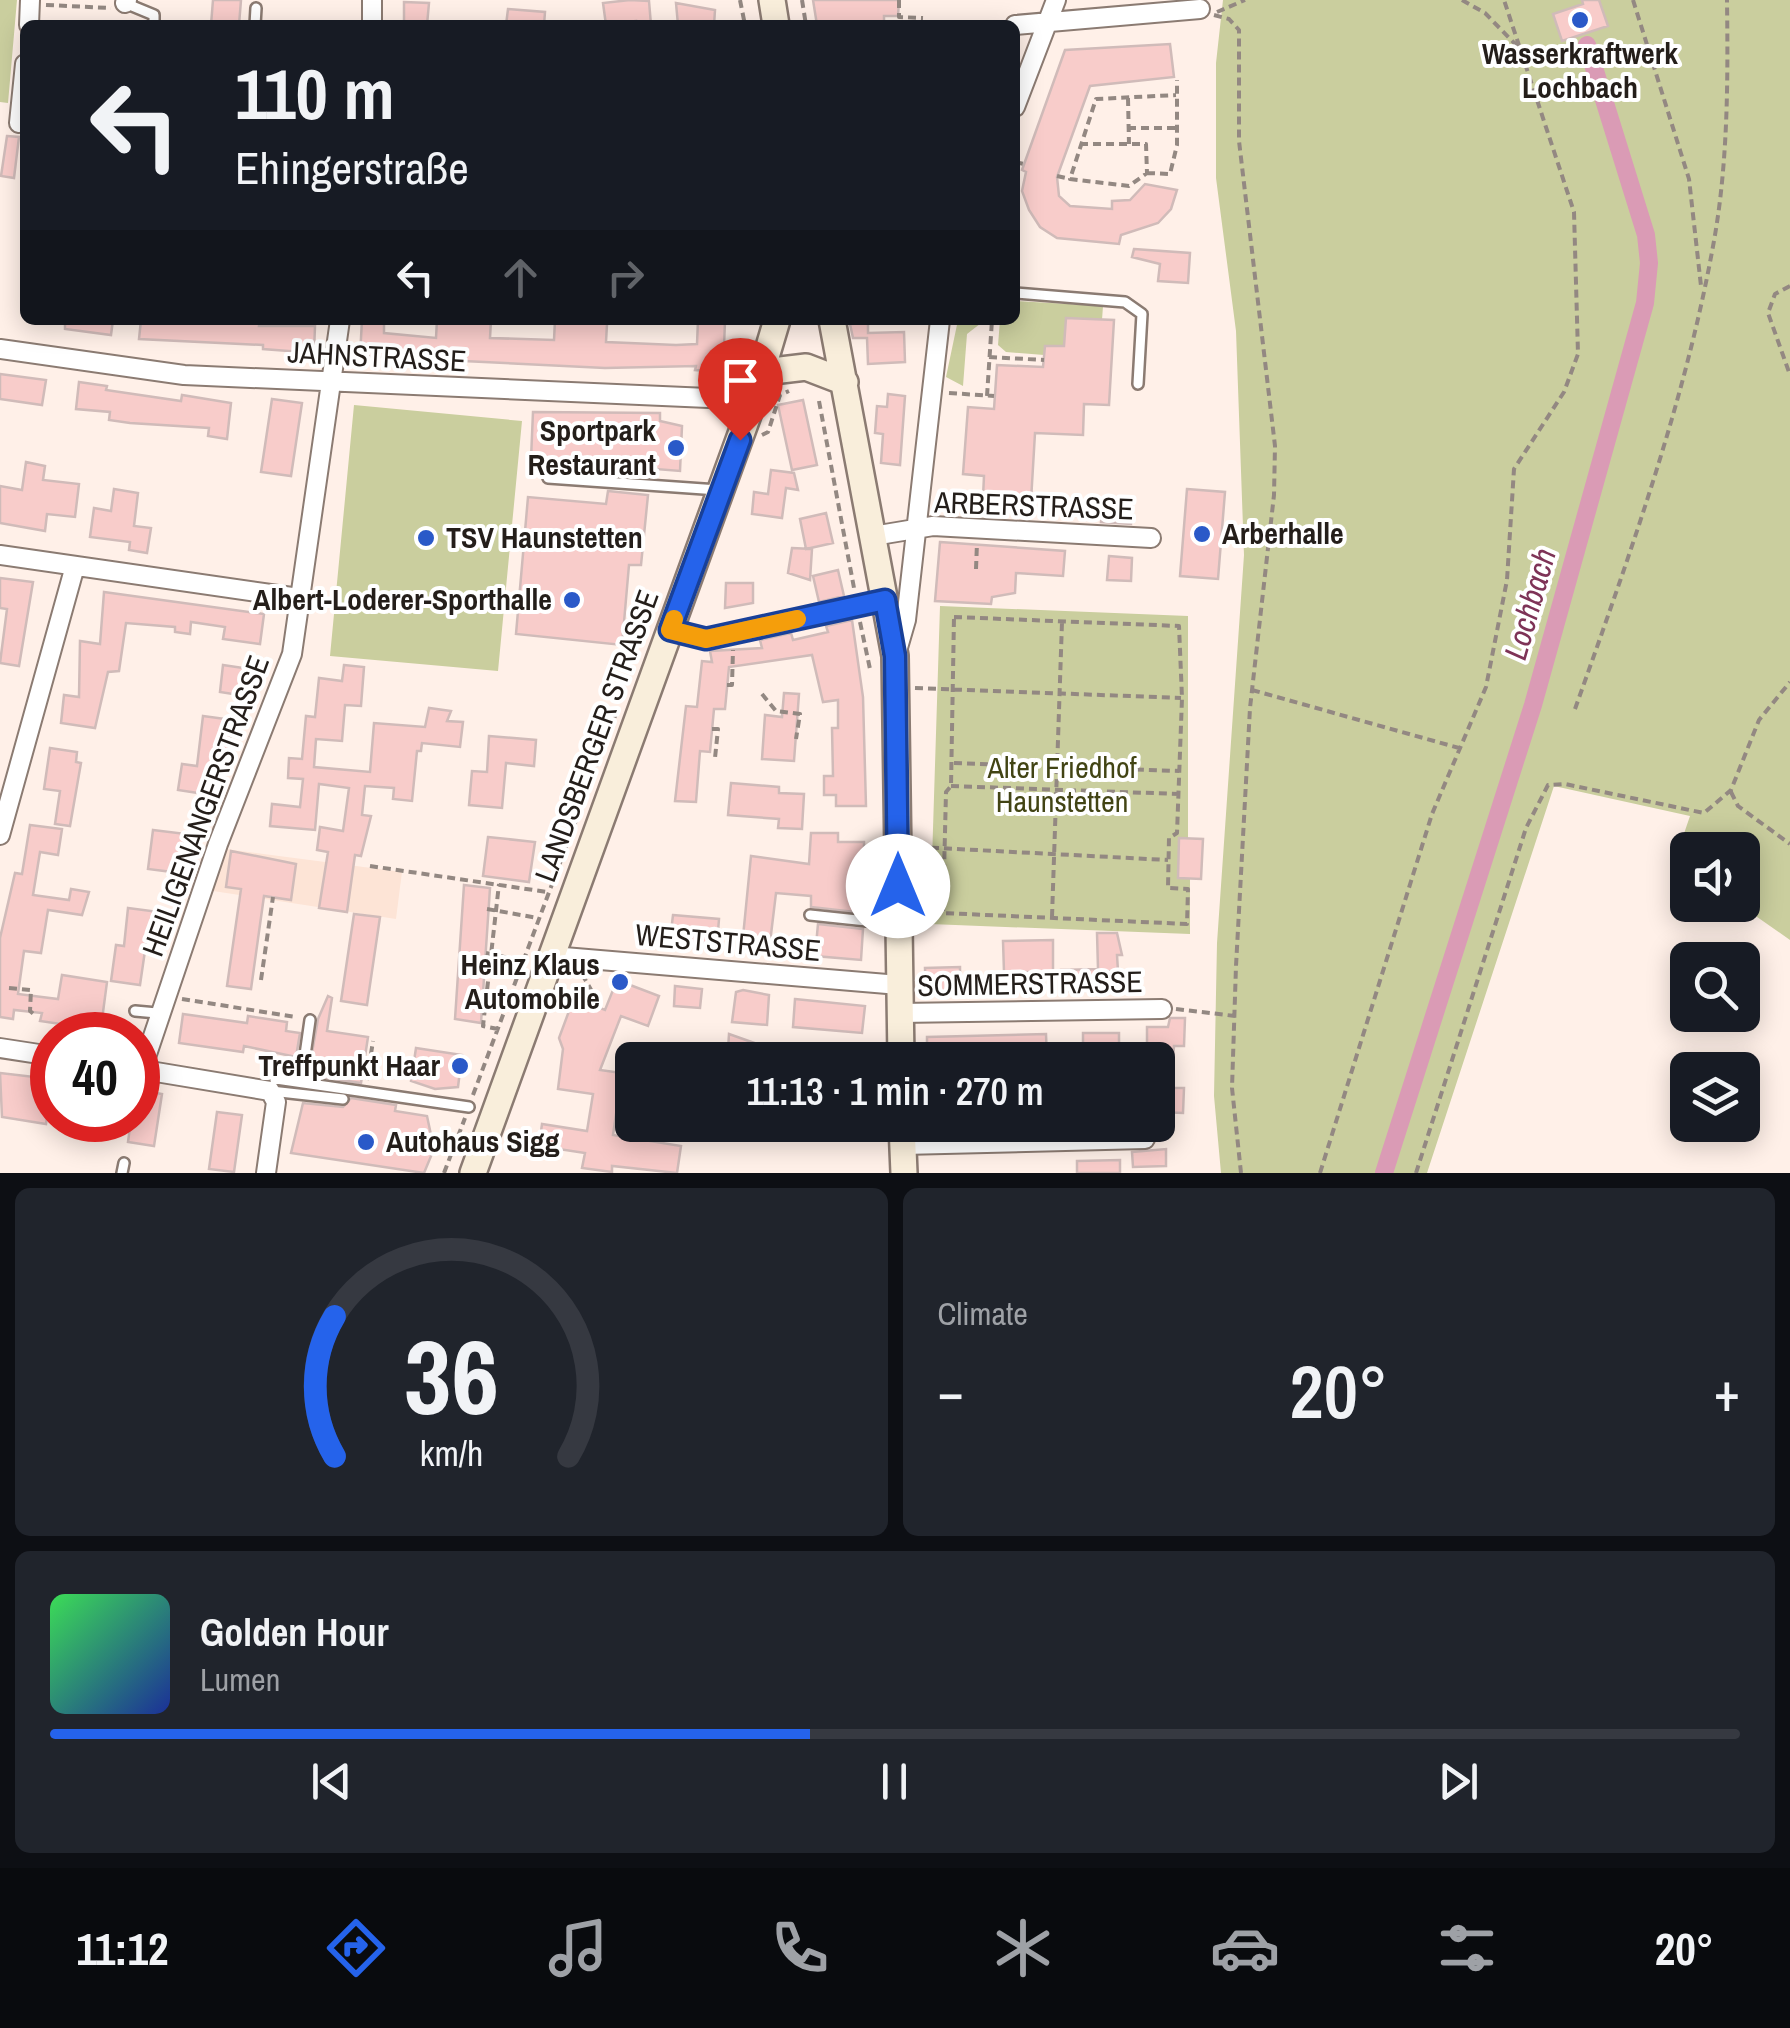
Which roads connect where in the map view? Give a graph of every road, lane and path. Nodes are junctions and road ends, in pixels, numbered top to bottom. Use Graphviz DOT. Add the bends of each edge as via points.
graph roads {
  1 [pos="899,0"];
  2 [pos="1056,0"];
  3 [pos="1246,0"];
  4 [pos="1462,0"];
  5 [pos="1504,0"];
  6 [pos="1632,0"];
  7 [pos="1727,0"];
  8 [pos="30,2"];
  9 [pos="126,2"];
  10 [pos="256,8"];
  11 [pos="1207,12"];
  12 [pos="922,18"];
  13 [pos="154,20"];
  14 [pos="255,20"];
  15 [pos="1020,25"];
  16 [pos="1045,25"];
  17 [pos="1522,52"];
  18 [pos="1177,80"];
  19 [pos="1020,93"];
  20 [pos="1176,95"];
  21 [pos="1128,98"];
  22 [pos="1128,128"];
  23 [pos="1176,128"];
  24 [pos="1080,144"];
  25 [pos="1129,144"];
  26 [pos="1020,163"];
  27 [pos="1024,164"];
  28 [pos="1147,172"];
  29 [pos="1057,176"];
  30 [pos="1070,180"];
  31 [pos="1790,286"];
  32 [pos="1701,291"];
  33 [pos="1020,294"];
  34 [pos="339,325"];
  35 [pos="776,325"];
  36 [pos="833,325"];
  37 [pos="939,325"];
  38 [pos="992,325"];
  39 [pos="0,348"];
  40 [pos="990,357"];
  41 [pos="1044,360"];
  42 [pos="764,372"];
  43 [pos="1790,375"];
  44 [pos="328,383"];
  45 [pos="1138,384"];
  46 [pos="793,388"];
  47 [pos="846,388"];
  48 [pos="929,392"];
  49 [pos="987,396"];
  50 [pos="994,396"];
  51 [pos="752,404"];
  52 [pos="762,435"];
  53 [pos="548,478"];
  54 [pos="720,490"];
  55 [pos="978,528"];
  56 [pos="916,530"];
  57 [pos="873,536"];
  58 [pos="1151,538"];
  59 [pos="0,555"];
  60 [pos="74,566"];
  61 [pos="976,569"];
  62 [pos="299,598"];
  63 [pos="885,600"];
  64 [pos="858,606"];
  65 [pos="1062,622"];
  66 [pos="670,630"];
  67 [pos="731,633"];
  68 [pos="895,656"];
  69 [pos="870,669"];
  70 [pos="1790,682"];
  71 [pos="727,685"];
  72 [pos="896,687"];
  73 [pos="950,690"];
  74 [pos="1252,690"];
  75 [pos="762,694"];
  76 [pos="1060,694"];
  77 [pos="1182,698"];
  78 [pos="622,700"];
  79 [pos="1575,708"];
  80 [pos="712,729"];
  81 [pos="796,739"];
  82 [pos="1460,748"];
  83 [pos="716,758"];
  84 [pos="952,763"];
  85 [pos="1057,767"];
  86 [pos="1179,771"];
  87 [pos="951,786"];
  88 [pos="1056,790"];
  89 [pos="1730,790"];
  90 [pos="1179,794"];
  91 [pos="0,835"];
  92 [pos="1790,844"];
  93 [pos="898,846"];
  94 [pos="945,848"];
  95 [pos="1054,854"];
  96 [pos="1169,860"];
  97 [pos="370,866"];
  98 [pos="500,884"];
  99 [pos="548,892"];
  100 [pos="274,897"];
  101 [pos="487,908"];
  102 [pos="496,912"];
  103 [pos="810,915"];
  104 [pos="538,918"];
  105 [pos="1052,918"];
  106 [pos="898,924"];
  107 [pos="488,955"];
  108 [pos="552,956"];
  109 [pos="522,961"];
  110 [pos="261,980"];
  111 [pos="900,985"];
  112 [pos="8,988"];
  113 [pos="486,1000"];
  114 [pos="507,1003"];
  115 [pos="161,1005"];
  116 [pos="1162,1009"];
  117 [pos="135,1011"];
  118 [pos="31,1012"];
  119 [pos="159,1012"];
  120 [pos="900,1013"];
  121 [pos="1235,1016"];
  122 [pos="310,1020"];
  123 [pos="498,1028"];
  124 [pos="374,1040"];
  125 [pos="901,1042"];
  126 [pos="0,1048"];
  127 [pos="30,1053"];
  128 [pos="160,1072"];
  129 [pos="269,1086"];
  130 [pos="365,1093"];
  131 [pos="343,1099"];
  132 [pos="469,1107"];
  133 [pos="902,1142"];
  134 [pos="266,1173"];
  135 [pos="444,1173"];
  136 [pos="473,1173"];
  137 [pos="904,1173"];
  138 [pos="1241,1173"];
  139 [pos="1320,1173"];
  140 [pos="1416,1173"];
  1 -- 12 [label="path" via="899,17"];
  2 -- 16 [label="street"];
  3 -- 11 [label="path"];
  4 -- 17 [label="path" via="1506,30"];
  5 -- 17 [label="path"];
  6 -- 32 [label="path" via="1689,179"];
  7 -- 32 [label="path" via="1725,138"];
  8 -- 9 [label="path" via="108,10"];
  9 -- 13 [label="lane"];
  10 -- 14 [label="lane"];
  11 -- 16 [label="street"];
  11 -- 74 [label="path" via="1239,30 1239,141 1275,446"];
  15 -- 16 [label="street"];
  16 -- 19 [label="street"];
  17 -- 82 [label="path" via="1574,212 1578,354 1564,392 1514,469 1508,580 1486,687"];
  18 -- 20 [label="path"];
  20 -- 21 [label="path"];
  20 -- 23 [label="path"];
  21 -- 22 [label="path"];
  21 -- 24 [label="path" via="1096,99"];
  22 -- 23 [label="path"];
  22 -- 25 [label="path"];
  23 -- 28 [label="path" via="1170,174"];
  24 -- 25 [label="path"];
  24 -- 30 [label="path"];
  25 -- 28 [label="path" via="1146,144"];
  26 -- 27 [label="path"];
  28 -- 30 [label="path" via="1129,186"];
  29 -- 30 [label="path"];
  31 -- 43 [label="path" via="1775,294 1768,314"];
  32 -- 79 [label="path" via="1648,498"];
  33 -- 45 [label="lane" via="1136,306 1142,314"];
  34 -- 44 [label="street, HEILIGENANGERSTRASSE"];
  35 -- 42 [label="main road, LANDSBERGER STRASSE"];
  36 -- 47 [label="main road"];
  37 -- 48 [label="street"];
  38 -- 40 [label="path"];
  39 -- 44 [label="street, JAHNSTRASSE" via="184,375"];
  40 -- 41 [label="path"];
  40 -- 49 [label="path"];
  42 -- 47 [label="main road" via="806,367"];
  42 -- 51 [label="main road, LANDSBERGER STRASSE"];
  44 -- 51 [label="street, JAHNSTRASSE"];
  44 -- 62 [label="street, HEILIGENANGERSTRASSE"];
  46 -- 52 [label="path" via="780,395"];
  47 -- 57 [label="main road"];
  47 -- 64 [label="path" via="817,398"];
  48 -- 49 [label="path"];
  48 -- 56 [label="street"];
  49 -- 50 [label="path"];
  51 -- 54 [label="main road, LANDSBERGER STRASSE"];
  53 -- 54 [label="lane"];
  54 -- 66 [label="main road, LANDSBERGER STRASSE"];
  55 -- 56 [label="street, ARBERSTRASSE"];
  55 -- 58 [label="street, ARBERSTRASSE"];
  55 -- 61 [label="path"];
  56 -- 57 [label="street, ARBERSTRASSE"];
  56 -- 68 [label="street"];
  57 -- 63 [label="main road"];
  59 -- 60 [label="street"];
  60 -- 62 [label="street"];
  60 -- 91 [label="street"];
  62 -- 115 [label="street, HEILIGENANGERSTRASSE" via="288,664"];
  63 -- 64 [label="street"];
  63 -- 68 [label="main road"];
  64 -- 67 [label="street"];
  64 -- 69 [label="path"];
  65 -- 73 [label="path" via="954,617"];
  65 -- 76 [label="path"];
  65 -- 77 [label="path" via="1179,626"];
  66 -- 67 [label="street" via="706,639"];
  66 -- 108 [label="main road, LANDSBERGER STRASSE"];
  67 -- 71 [label="path" via="734,663 732,686"];
  68 -- 72 [label="main road"];
  70 -- 89 [label="path" via="1759,720"];
  72 -- 73 [label="path"];
  72 -- 93 [label="main road"];
  73 -- 76 [label="path"];
  73 -- 84 [label="path"];
  74 -- 82 [label="path"];
  74 -- 121 [label="path"];
  75 -- 81 [label="path" via="776,711 800,714"];
  76 -- 77 [label="path"];
  76 -- 85 [label="path"];
  77 -- 86 [label="path"];
  78 -- 99 [label="path"];
  80 -- 83 [label="path" via="718,729"];
  82 -- 139 [label="path" via="1432,814"];
  84 -- 85 [label="path"];
  84 -- 87 [label="path"];
  85 -- 86 [label="path"];
  85 -- 88 [label="path"];
  86 -- 90 [label="path"];
  87 -- 88 [label="path"];
  87 -- 94 [label="path"];
  88 -- 90 [label="path"];
  88 -- 95 [label="path"];
  89 -- 92 [label="path" via="1738,806"];
  89 -- 140 [label="path" via="1714,808 1692,813 1548,785 1526,828"];
  90 -- 96 [label="path"];
  93 -- 94 [label="path"];
  93 -- 106 [label="main road"];
  94 -- 95 [label="path"];
  94 -- 105 [label="path" via="942,913"];
  95 -- 96 [label="path"];
  95 -- 105 [label="path"];
  96 -- 105 [label="path" via="1168,888 1188,889 1187,924"];
  97 -- 98 [label="path"];
  98 -- 99 [label="path"];
  98 -- 102 [label="path"];
  99 -- 104 [label="path"];
  100 -- 110 [label="path"];
  101 -- 102 [label="path"];
  102 -- 104 [label="path"];
  102 -- 107 [label="path"];
  103 -- 106 [label="lane"];
  104 -- 109 [label="path"];
  106 -- 111 [label="main road"];
  107 -- 109 [label="path"];
  107 -- 113 [label="path"];
  108 -- 111 [label="street, WESTSTRASSE"];
  108 -- 136 [label="main road, LANDSBERGER STRASSE"];
  109 -- 114 [label="path"];
  111 -- 120 [label="main road"];
  112 -- 118 [label="path" via="32,990"];
  113 -- 114 [label="path"];
  113 -- 123 [label="path" via="483,1026"];
  114 -- 123 [label="path"];
  115 -- 117 [label="lane"];
  115 -- 119 [label="street, HEILIGENANGERSTRASSE"];
  115 -- 122 [label="path"];
  116 -- 120 [label="street, SOMMERSTRASSE"];
  116 -- 121 [label="path"];
  120 -- 125 [label="main road"];
  121 -- 138 [label="path" via="1232,1088"];
  122 -- 129 [label="lane" via="304,1062"];
  123 -- 132 [label="path"];
  124 -- 130 [label="path"];
  126 -- 127 [label="street"];
  128 -- 129 [label="street"];
  129 -- 130 [label="lane"];
  129 -- 131 [label="lane"];
  129 -- 134 [label="street" via="276,1102"];
  130 -- 132 [label="lane"];
  132 -- 135 [label="path"];
  133 -- 137 [label="main road"];
}
